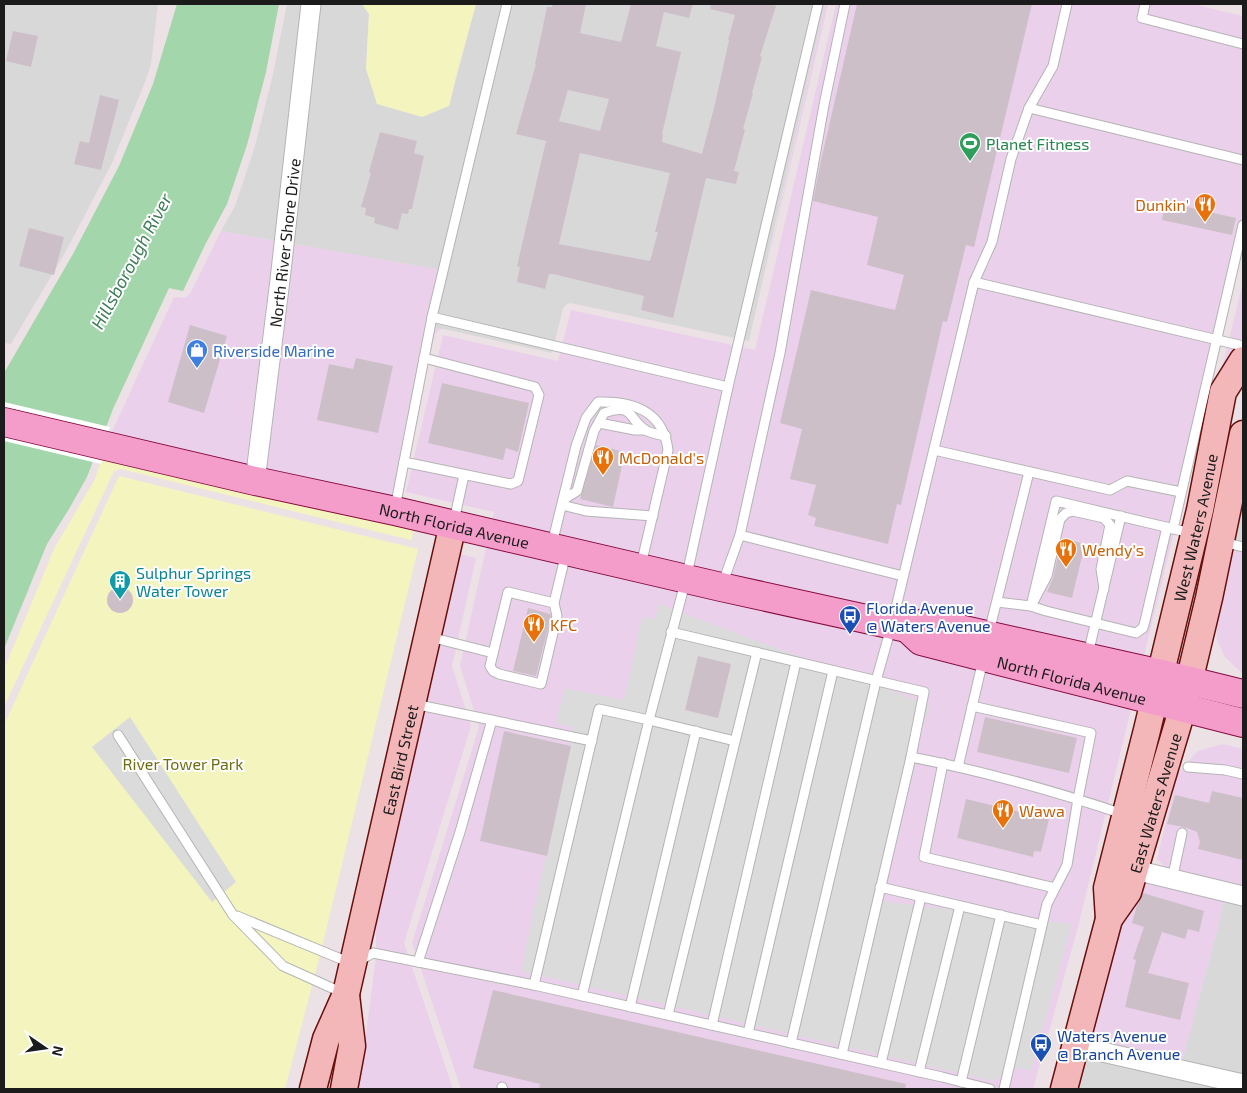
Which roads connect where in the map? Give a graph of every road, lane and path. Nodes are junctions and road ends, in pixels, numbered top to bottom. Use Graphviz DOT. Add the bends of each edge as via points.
graph roads {
  1 [pos="311,4"];
  2 [pos="507,4"];
  3 [pos="818,4"];
  4 [pos="845,4"];
  5 [pos="1067,4"];
  6 [pos="1145,4"];
  7 [pos="1243,44"];
  8 [pos="1029,108"];
  9 [pos="1243,160"];
  10 [pos="1243,225"];
  11 [pos="974,282"];
  12 [pos="432,317"];
  13 [pos="1216,340"];
  14 [pos="1243,346"];
  15 [pos="424,358"];
  16 [pos="1243,360"];
  17 [pos="728,387"];
  18 [pos="4,422"];
  19 [pos="599,423"];
  20 [pos="645,430"];
  21 [pos="1243,434"];
  22 [pos="666,436"];
  23 [pos="934,450"];
  24 [pos="404,462"];
  25 [pos="1198,469"];
  26 [pos="1240,469"];
  27 [pos="1029,472"];
  28 [pos="464,475"];
  29 [pos="255,481"];
  30 [pos="1181,492"];
  31 [pos="562,503"];
  32 [pos="395,511"];
  33 [pos="654,516"];
  34 [pos="1121,516"];
  35 [pos="453,524"];
  36 [pos="1178,530"];
  37 [pos="740,535"];
  38 [pos="1232,544"];
  39 [pos="559,548"];
  40 [pos="641,568"];
  41 [pos="903,576"];
  42 [pos="686,579"];
  43 [pos="721,587"];
  44 [pos="1104,589"];
  45 [pos="997,602"];
  46 [pos="554,603"];
  47 [pos="1031,606"];
  48 [pos="1095,624"];
  49 [pos="899,626"];
  50 [pos="671,632"];
  51 [pos="428,636"];
  52 [pos="986,647"];
  53 [pos="757,652"];
  54 [pos="493,653"];
  55 [pos="1087,658"];
  56 [pos="796,662"];
  57 [pos="833,670"];
  58 [pos="876,681"];
  59 [pos="1158,687"];
  60 [pos="1186,694"];
  61 [pos="1243,694"];
  62 [pos="412,703"];
  63 [pos="972,706"];
  64 [pos="492,720"];
  65 [pos="648,720"];
  66 [pos="1243,722"];
  67 [pos="696,731"];
  68 [pos="118,736"];
  69 [pos="592,741"];
  70 [pos="735,741"];
  71 [pos="911,757"];
  72 [pos="943,763"];
  73 [pos="958,767"];
  74 [pos="1188,767"];
  75 [pos="1243,774"];
  76 [pos="1078,799"];
  77 [pos="1126,814"];
  78 [pos="1182,833"];
  79 [pos="1135,870"];
  80 [pos="1172,880"];
  81 [pos="880,888"];
  82 [pos="1055,888"];
  83 [pos="1243,896"];
  84 [pos="920,897"];
  85 [pos="960,906"];
  86 [pos="234,915"];
  87 [pos="1001,915"];
  88 [pos="1110,919"];
  89 [pos="1042,925"];
  90 [pos="418,962"];
  91 [pos="353,964"];
  92 [pos="534,985"];
  93 [pos="346,994"];
  94 [pos="582,996"];
  95 [pos="630,1007"];
  96 [pos="668,1015"];
  97 [pos="712,1025"];
  98 [pos="748,1033"];
  99 [pos="791,1043"];
  100 [pos="1076,1046"];
  101 [pos="842,1054"];
  102 [pos="881,1063"];
  103 [pos="919,1072"];
  104 [pos="961,1082"];
  105 [pos="1243,1084"];
  106 [pos="313,1089"];
  107 [pos="344,1089"];
  108 [pos="990,1089"];
  109 [pos="1004,1089"];
  110 [pos="1064,1089"];
  1 -- 29 [label="street, North River Shore Drive"];
  2 -- 12 [label="lane"];
  3 -- 17 [label="lane"];
  4 -- 37 [label="lane" via="780,352"];
  5 -- 8 [label="lane" via="1053,66"];
  6 -- 7 [label="lane" via="1142,18"];
  8 -- 9 [label="lane"];
  8 -- 11 [label="lane" via="1011,159 992,242"];
  10 -- 13 [label="lane"];
  11 -- 13 [label="lane"];
  11 -- 23 [label="lane"];
  12 -- 15 [label="lane"];
  12 -- 17 [label="lane"];
  13 -- 14 [label="lane"];
  13 -- 25 [label="lane"];
  15 -- 24 [label="lane"];
  15 -- 28 [label="lane" via="535,387 539,395 518,481 511,484"];
  16 -- 25 [label="main road, West Waters Avenue" via="1223,392"];
  17 -- 42 [label="lane"];
  18 -- 29 [label="main road, North Florida Avenue"];
  19 -- 20 [label="lane"];
  19 -- 20 [label="lane" via="604,412 617,408 628,411"];
  19 -- 31 [label="lane" via="577,491"];
  20 -- 22 [label="lane"];
  21 -- 26 [label="main road, West Waters Avenue"];
  22 -- 31 [label="lane" via="661,424 634,405 598,402 586,418 576,446"];
  22 -- 33 [label="lane" via="667,460"];
  23 -- 27 [label="lane"];
  23 -- 41 [label="lane"];
  24 -- 28 [label="lane"];
  24 -- 32 [label="lane"];
  25 -- 30 [label="lane"];
  25 -- 36 [label="main road, West Waters Avenue"];
  26 -- 38 [label="main road, West Waters Avenue"];
  27 -- 30 [label="lane" via="1110,490 1127,481"];
  27 -- 45 [label="lane"];
  28 -- 35 [label="lane"];
  29 -- 32 [label="main road, North Florida Avenue"];
  30 -- 36 [label="lane"];
  31 -- 33 [label="lane" via="586,511"];
  31 -- 39 [label="lane"];
  32 -- 35 [label="main road, North Florida Avenue"];
  33 -- 40 [label="lane"];
  34 -- 36 [label="lane"];
  34 -- 44 [label="lane"];
  34 -- 47 [label="lane" via="1056,502"];
  35 -- 39 [label="main road, North Florida Avenue"];
  35 -- 51 [label="main road, East Bird Street"];
  36 -- 48 [label="lane" via="1143,628 1136,634"];
  36 -- 59 [label="main road, West Waters Avenue"];
  37 -- 41 [label="lane"];
  37 -- 43 [label="lane"];
  38 -- 60 [label="main road, West Waters Avenue"];
  39 -- 40 [label="main road, North Florida Avenue"];
  39 -- 46 [label="lane"];
  40 -- 42 [label="main road, North Florida Avenue"];
  41 -- 49 [label="lane"];
  42 -- 43 [label="main road, North Florida Avenue"];
  42 -- 50 [label="lane"];
  43 -- 49 [label="main road, North Florida Avenue"];
  44 -- 47 [label="lane" via="1101,569 1110,525 1104,518 1066,513 1060,519 1047,576"];
  44 -- 48 [label="lane"];
  45 -- 47 [label="lane"];
  45 -- 52 [label="lane"];
  46 -- 54 [label="lane" via="508,592"];
  46 -- 54 [label="lane" via="557,616 541,684 499,674 490,666"];
  47 -- 48 [label="lane"];
  48 -- 55 [label="lane"];
  49 -- 52 [label="main road, North Florida Avenue" via="928,622"];
  49 -- 58 [label="lane"];
  50 -- 53 [label="lane"];
  50 -- 65 [label="lane"];
  51 -- 54 [label="lane"];
  51 -- 62 [label="main road, East Bird Street"];
  52 -- 55 [label="main road, North Florida Avenue"];
  52 -- 59 [label="main road, North Florida Avenue"];
  52 -- 63 [label="lane"];
  53 -- 56 [label="lane"];
  53 -- 70 [label="lane"];
  55 -- 59 [label="main road, North Florida Avenue"];
  56 -- 57 [label="lane"];
  56 -- 97 [label="lane"];
  57 -- 58 [label="lane"];
  57 -- 98 [label="lane"];
  58 -- 71 [label="lane" via="924,692"];
  58 -- 99 [label="lane"];
  59 -- 60 [label="main road, North Florida Avenue"];
  59 -- 77 [label="main road, East Waters Avenue"];
  60 -- 61 [label="main road, North Florida Avenue"];
  60 -- 66 [label="main road, North Florida Avenue"];
  60 -- 79 [label="main road, East Waters Avenue"];
  62 -- 64 [label="lane"];
  62 -- 91 [label="main road, East Bird Street"];
  63 -- 73 [label="lane"];
  63 -- 76 [label="lane" via="1091,733"];
  64 -- 69 [label="lane"];
  64 -- 90 [label="lane"];
  65 -- 67 [label="lane"];
  65 -- 69 [label="lane" via="599,709"];
  65 -- 94 [label="lane"];
  67 -- 70 [label="lane"];
  67 -- 95 [label="lane"];
  68 -- 86 [label="lane"];
  69 -- 92 [label="lane"];
  70 -- 96 [label="lane"];
  71 -- 72 [label="lane"];
  71 -- 81 [label="lane"];
  72 -- 73 [label="lane"];
  72 -- 82 [label="lane" via="924,857"];
  73 -- 76 [label="lane"];
  74 -- 75 [label="lane"];
  76 -- 77 [label="lane"];
  76 -- 82 [label="lane" via="1067,865"];
  77 -- 88 [label="main road, East Waters Avenue" via="1107,888"];
  78 -- 80 [label="lane"];
  79 -- 80 [label="street"];
  79 -- 88 [label="main road, East Waters Avenue" via="1128,892"];
  80 -- 83 [label="street"];
  81 -- 84 [label="lane"];
  81 -- 101 [label="lane"];
  82 -- 89 [label="lane"];
  84 -- 85 [label="lane"];
  84 -- 102 [label="lane"];
  85 -- 87 [label="lane"];
  85 -- 103 [label="lane"];
  86 -- 91 [label="lane"];
  86 -- 93 [label="lane" via="283,966"];
  87 -- 89 [label="lane"];
  87 -- 104 [label="lane"];
  88 -- 100 [label="main road, East Waters Avenue"];
  89 -- 109 [label="lane"];
  90 -- 91 [label="lane" via="373,952"];
  90 -- 92 [label="lane"];
  91 -- 93 [label="main road, East Bird Street"];
  92 -- 94 [label="lane"];
  93 -- 106 [label="main road, East Bird Street" via="326,1039"];
  93 -- 107 [label="main road, East Bird Street" via="352,1046"];
  94 -- 95 [label="lane"];
  95 -- 96 [label="lane"];
  96 -- 97 [label="lane"];
  97 -- 98 [label="lane"];
  98 -- 99 [label="lane"];
  99 -- 101 [label="lane"];
  100 -- 105 [label="street"];
  100 -- 110 [label="main road, East Waters Avenue"];
  101 -- 102 [label="lane"];
  102 -- 103 [label="lane"];
  103 -- 104 [label="lane"];
  104 -- 108 [label="lane"];
}
